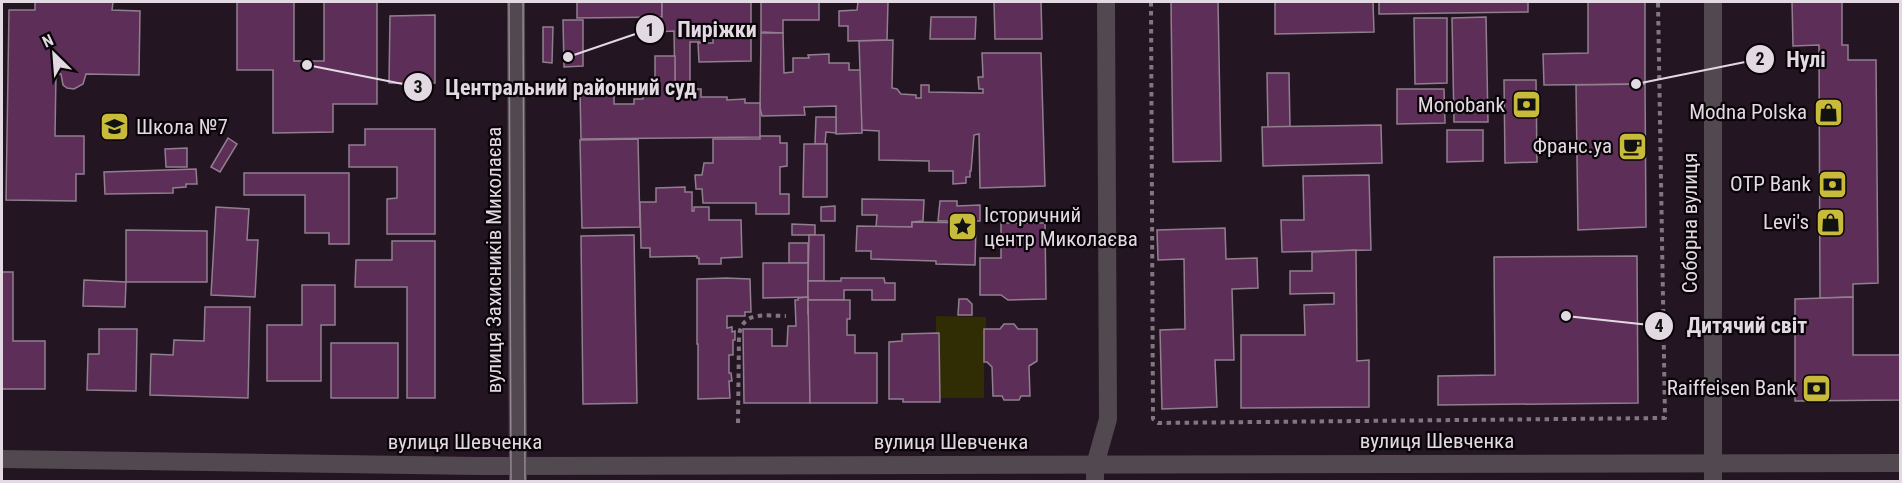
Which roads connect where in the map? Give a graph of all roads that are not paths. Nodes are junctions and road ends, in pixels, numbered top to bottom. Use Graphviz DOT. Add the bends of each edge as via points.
graph roads {
  1 [pos="516,2"];
  2 [pos="1106,2"];
  3 [pos="1713,2"];
  4 [pos="2,459"];
  5 [pos="1900,463"];
  6 [pos="518,473"];
  7 [pos="1095,473"];
  8 [pos="1713,473"];
  1 -- 6 [label="street, вулиця Захисників Миколаєва"];
  2 -- 7 [label="street" via="1108,419"];
  3 -- 8 [label="street, Соборна вулиця"];
  4 -- 6 [label="street, вулиця Шевченка"];
  5 -- 8 [label="street, вулиця Шевченка"];
  6 -- 7 [label="street, вулиця Шевченка"];
  7 -- 8 [label="street, вулиця Шевченка"];
}
